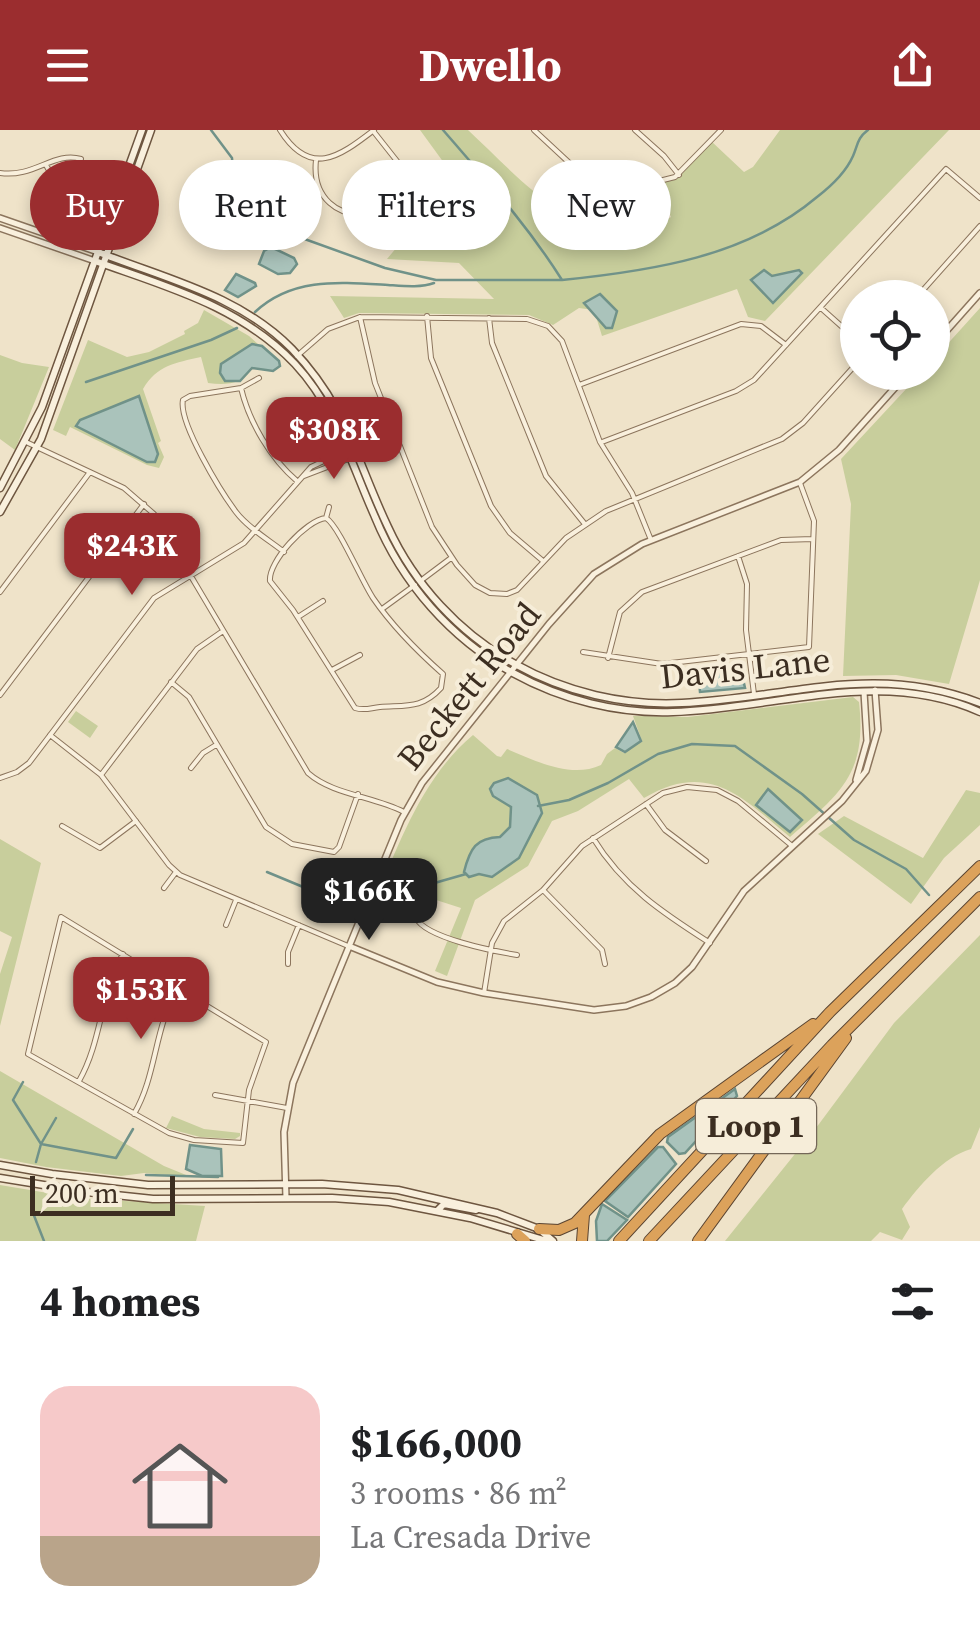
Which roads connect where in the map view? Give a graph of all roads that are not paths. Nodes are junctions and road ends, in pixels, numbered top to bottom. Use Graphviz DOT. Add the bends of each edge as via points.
graph roads {
  1 [pos="142,130"];
  2 [pos="151,130"];
  3 [pos="280,130"];
  4 [pos="373,130"];
  5 [pos="534,130"];
  6 [pos="635,130"];
  7 [pos="720,130"];
  8 [pos="140,148"];
  9 [pos="316,158"];
  10 [pos="82,159"];
  11 [pos="59,160"];
  12 [pos="397,160"];
  13 [pos="30,171"];
  14 [pos="0,173"];
  15 [pos="678,175"];
  16 [pos="980,198"];
  17 [pos="342,207"];
  18 [pos="0,218"];
  19 [pos="980,226"];
  20 [pos="0,228"];
  21 [pos="100,258"];
  22 [pos="932,280"];
  23 [pos="980,294"];
  24 [pos="821,308"];
  25 [pos="427,316"];
  26 [pos="360,317"];
  27 [pos="489,318"];
  28 [pos="840,325"];
  29 [pos="950,326"];
  30 [pos="786,346"];
  31 [pos="295,358"];
  32 [pos="259,378"];
  33 [pos="840,382"];
  34 [pos="579,385"];
  35 [pos="241,388"];
  36 [pos="893,390"];
  37 [pos="306,424"];
  38 [pos="26,442"];
  39 [pos="600,442"];
  40 [pos="38,447"];
  41 [pos="272,452"];
  42 [pos="354,452"];
  43 [pos="90,472"];
  44 [pos="297,482"];
  45 [pos="800,482"];
  46 [pos="0,488"];
  47 [pos="634,498"];
  48 [pos="144,504"];
  49 [pos="329,507"];
  50 [pos="0,512"];
  51 [pos="326,518"];
  52 [pos="584,524"];
  53 [pos="257,531"];
  54 [pos="813,539"];
  55 [pos="651,540"];
  56 [pos="284,552"];
  57 [pos="738,556"];
  58 [pos="450,558"];
  59 [pos="543,561"];
  60 [pos="190,574"];
  61 [pos="417,584"];
  62 [pos="0,592"];
  63 [pos="322,602"];
  64 [pos="382,610"];
  65 [pos="298,617"];
  66 [pos="223,631"];
  67 [pos="583,652"];
  68 [pos="360,655"];
  69 [pos="748,655"];
  70 [pos="608,658"];
  71 [pos="514,669"];
  72 [pos="332,670"];
  73 [pos="172,682"];
  74 [pos="863,686"];
  75 [pos="875,686"];
  76 [pos="0,695"];
  77 [pos="754,699"];
  78 [pos="980,708"];
  79 [pos="50,735"];
  80 [pos="216,745"];
  81 [pos="191,768"];
  82 [pos="101,775"];
  83 [pos="0,778"];
  84 [pos="853,787"];
  85 [pos="358,794"];
  86 [pos="646,804"];
  87 [pos="404,812"];
  88 [pos="136,821"];
  89 [pos="62,826"];
  90 [pos="592,838"];
  91 [pos="793,846"];
  92 [pos="706,861"];
  93 [pos="980,866"];
  94 [pos="176,872"];
  95 [pos="164,888"];
  96 [pos="543,890"];
  97 [pos="980,897"];
  98 [pos="236,900"];
  99 [pos="416,918"];
  100 [pos="226,925"];
  101 [pos="299,925"];
  102 [pos="710,943"];
  103 [pos="349,946"];
  104 [pos="490,950"];
  105 [pos="123,954"];
  106 [pos="517,955"];
  107 [pos="288,964"];
  108 [pos="605,964"];
  109 [pos="178,988"];
  110 [pos="484,994"];
  111 [pos="830,1012"];
  112 [pos="865,1013"];
  113 [pos="78,1082"];
  114 [pos="214,1095"];
  115 [pos="247,1101"];
  116 [pos="287,1108"];
  117 [pos="134,1114"];
  118 [pos="0,1164"];
  119 [pos="0,1178"];
  120 [pos="286,1185"];
  121 [pos="286,1198"];
  122 [pos="439,1198"];
  123 [pos="389,1202"];
  124 [pos="482,1209"];
  125 [pos="437,1211"];
  126 [pos="584,1214"];
  127 [pos="539,1228"];
  128 [pos="521,1237"];
  129 [pos="550,1241"];
  130 [pos="582,1241"];
  131 [pos="619,1241"];
  132 [pos="649,1241"];
  133 [pos="698,1241"];
  1 -- 8 [label="main road"];
  2 -- 8 [label="main road"];
  3 -- 9 [label="street" via="291,147"];
  4 -- 9 [label="street" via="340,154"];
  4 -- 12 [label="street"];
  5 -- 15 [label="street" via="605,190"];
  6 -- 15 [label="street"];
  7 -- 15 [label="street"];
  8 -- 21 [label="main road"];
  9 -- 17 [label="street" via="315,183 327,201"];
  10 -- 11 [label="street"];
  13 -- 14 [label="street"];
  16 -- 24 [label="street" via="946,168"];
  18 -- 21 [label="street, Davis Lane"];
  19 -- 22 [label="street"];
  20 -- 21 [label="street, Davis Lane"];
  21 -- 31 [label="main road, Davis Lane" via="222,299 268,328"];
  21 -- 38 [label="main road"];
  21 -- 40 [label="main road"];
  23 -- 29 [label="street"];
  24 -- 28 [label="street"];
  24 -- 30 [label="street"];
  25 -- 26 [label="street"];
  25 -- 27 [label="street"];
  25 -- 59 [label="street" via="431,358 488,501 505,527"];
  26 -- 31 [label="street" via="328,329"];
  26 -- 58 [label="street" via="375,383"];
  27 -- 34 [label="street" via="548,326 562,341"];
  27 -- 52 [label="street" via="492,343 546,476"];
  30 -- 34 [label="street" via="761,326 742,324"];
  30 -- 39 [label="street" via="745,387"];
  31 -- 42 [label="main road, Davis Lane" via="331,397"];
  32 -- 35 [label="street"];
  33 -- 47 [label="street" via="782,439"];
  34 -- 39 [label="street"];
  35 -- 41 [label="street"];
  35 -- 53 [label="street" via="200,392 184,398 181,407 233,508"];
  36 -- 45 [label="street, Beckett Road"];
  37 -- 41 [label="street"];
  38 -- 40 [label="street"];
  38 -- 46 [label="main road"];
  39 -- 47 [label="street"];
  40 -- 43 [label="street"];
  40 -- 50 [label="main road"];
  41 -- 44 [label="street"];
  42 -- 44 [label="street" via="315,464"];
  42 -- 61 [label="main road, Davis Lane"];
  43 -- 48 [label="street"];
  43 -- 62 [label="street"];
  44 -- 53 [label="street"];
  45 -- 54 [label="street" via="812,507"];
  45 -- 55 [label="street, Beckett Road"];
  47 -- 52 [label="street"];
  47 -- 55 [label="street"];
  48 -- 60 [label="street"];
  48 -- 76 [label="street"];
  49 -- 51 [label="street"];
  51 -- 56 [label="street" via="306,526"];
  51 -- 64 [label="street"];
  52 -- 59 [label="street"];
  53 -- 56 [label="street"];
  53 -- 60 [label="street"];
  54 -- 57 [label="street" via="781,540"];
  54 -- 69 [label="street" via="809,648"];
  55 -- 71 [label="street, Beckett Road" via="587,580"];
  56 -- 65 [label="street" via="268,577"];
  57 -- 69 [label="street" via="747,584"];
  57 -- 70 [label="street" via="634,597 618,618"];
  58 -- 59 [label="street" via="480,589 501,595 522,586"];
  58 -- 61 [label="street"];
  60 -- 66 [label="street"];
  60 -- 79 [label="street" via="154,598"];
  61 -- 64 [label="street"];
  61 -- 71 [label="main road, Davis Lane" via="450,627"];
  63 -- 65 [label="street"];
  64 -- 72 [label="street" via="442,674 439,690 416,706 360,710"];
  65 -- 72 [label="street"];
  66 -- 73 [label="street" via="196,649"];
  66 -- 85 [label="street" via="304,769 326,786"];
  67 -- 70 [label="street"];
  68 -- 72 [label="street"];
  69 -- 70 [label="street" via="662,664"];
  69 -- 77 [label="street"];
  71 -- 77 [label="main road, Davis Lane" via="569,697 624,710 671,712"];
  71 -- 87 [label="street, Beckett Road"];
  73 -- 80 [label="street" via="189,697"];
  73 -- 82 [label="street"];
  74 -- 75 [label="main road, Davis Lane"];
  74 -- 77 [label="main road, Davis Lane"];
  74 -- 84 [label="street" via="867,741"];
  75 -- 78 [label="main road, Davis Lane"];
  75 -- 78 [label="main road, Davis Lane" via="926,686"];
  75 -- 84 [label="street" via="875,746"];
  79 -- 82 [label="street"];
  79 -- 83 [label="street" via="25,767"];
  80 -- 81 [label="street"];
  80 -- 85 [label="street" via="262,822 292,844 336,850"];
  82 -- 88 [label="street"];
  84 -- 91 [label="street"];
  85 -- 87 [label="street"];
  86 -- 90 [label="street"];
  86 -- 91 [label="street" via="676,788 718,790"];
  86 -- 92 [label="street" via="665,830"];
  87 -- 103 [label="street, Beckett Road"];
  88 -- 89 [label="street" via="100,848"];
  88 -- 94 [label="street"];
  90 -- 96 [label="street"];
  90 -- 102 [label="street" via="639,896"];
  91 -- 102 [label="street" via="744,892"];
  93 -- 111 [label="highway, Loop 1"];
  94 -- 95 [label="street"];
  94 -- 98 [label="street"];
  96 -- 104 [label="street" via="504,921"];
  96 -- 108 [label="street" via="600,947"];
  97 -- 112 [label="highway, Loop 1"];
  98 -- 100 [label="street"];
  98 -- 101 [label="street"];
  99 -- 104 [label="street" via="423,929"];
  101 -- 103 [label="street"];
  101 -- 107 [label="street"];
  102 -- 110 [label="street" via="675,983 626,1006 584,1009"];
  103 -- 110 [label="street"];
  103 -- 116 [label="street, Beckett Road"];
  104 -- 106 [label="street"];
  104 -- 110 [label="street"];
  105 -- 109 [label="street"];
  105 -- 113 [label="street"];
  105 -- 113 [label="street" via="61,916 28,1054"];
  109 -- 115 [label="street" via="266,1042"];
  109 -- 117 [label="street"];
  111 -- 126 [label="highway" via="660,1134"];
  111 -- 131 [label="highway, Loop 1"];
  112 -- 132 [label="highway, Loop 1"];
  112 -- 133 [label="highway"];
  113 -- 117 [label="street"];
  114 -- 115 [label="street"];
  115 -- 116 [label="street"];
  115 -- 117 [label="street" via="243,1143 177,1136"];
  116 -- 120 [label="street, Beckett Road"];
  118 -- 120 [label="main road" via="148,1184"];
  119 -- 121 [label="main road" via="121,1196"];
  120 -- 121 [label="street, Beckett Road"];
  120 -- 122 [label="main road" via="377,1187"];
  121 -- 123 [label="main road"];
  122 -- 123 [label="main road" via="431,1206"];
  122 -- 124 [label="main road"];
  123 -- 125 [label="main road"];
  124 -- 125 [label="main road" via="444,1204"];
  124 -- 127 [label="main road"];
  125 -- 128 [label="main road"];
  126 -- 127 [label="highway" via="562,1229"];
  126 -- 130 [label="highway"];
  127 -- 129 [label="main road"];
  128 -- 129 [label="main road"];
}
